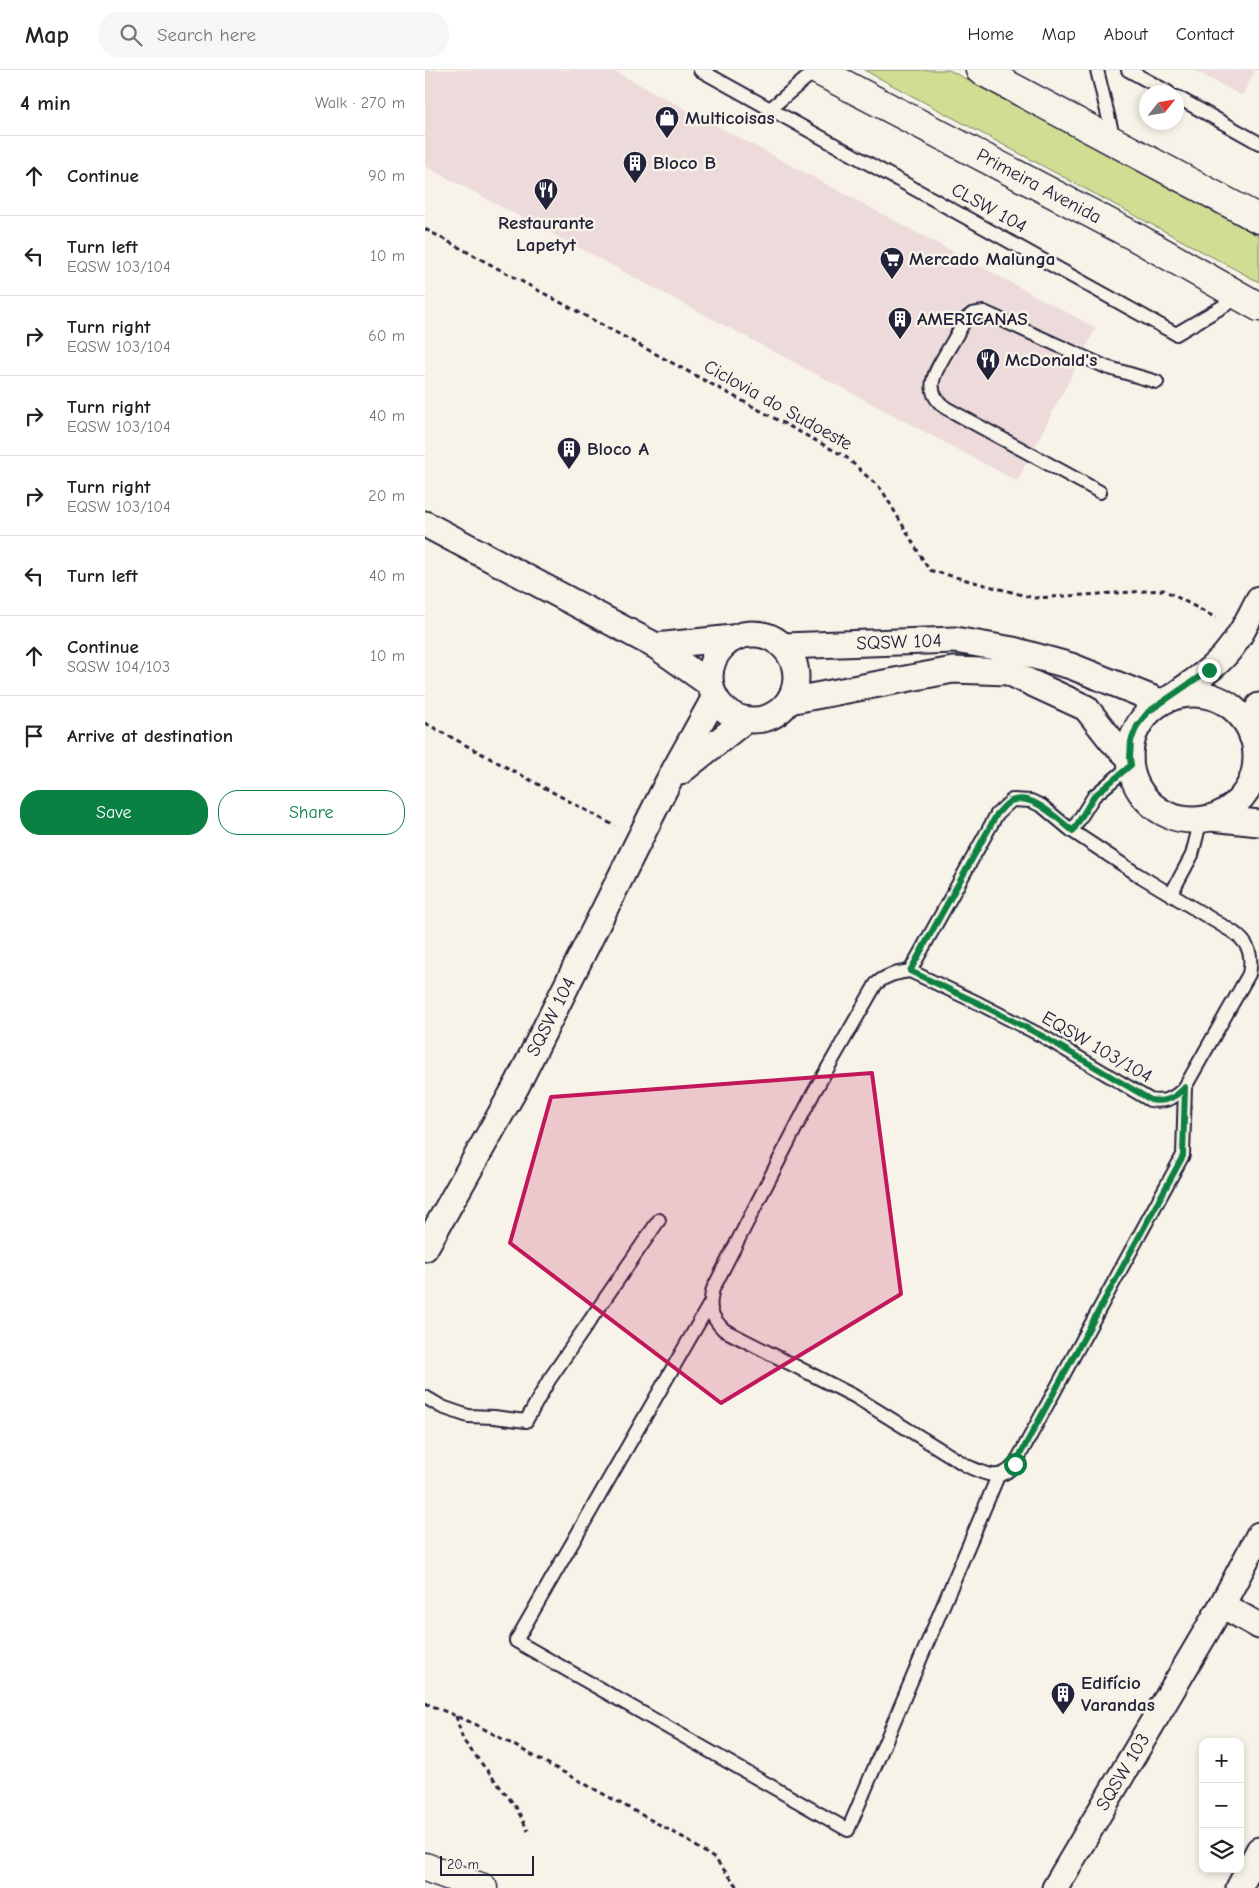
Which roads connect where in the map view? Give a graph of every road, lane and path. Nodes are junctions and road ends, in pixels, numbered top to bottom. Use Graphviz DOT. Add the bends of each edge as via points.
graph roads {
  1 [pos="700,70"];
  2 [pos="816,70"];
  3 [pos="980,70"];
  4 [pos="1097,70"];
  5 [pos="1128,70"];
  6 [pos="1156,85"];
  7 [pos="1184,101"];
  8 [pos="771,108"];
  9 [pos="1114,143"];
  10 [pos="1259,143"];
  11 [pos="1259,219"];
  12 [pos="425,228"];
  13 [pos="1249,302"];
  14 [pos="1157,382"];
  15 [pos="1100,492"];
  16 [pos="425,524"];
  17 [pos="1259,599"];
  18 [pos="1242,632"];
  19 [pos="733,638"];
  20 [pos="655,646"];
  21 [pos="783,646"];
  22 [pos="1011,661"];
  23 [pos="713,691"];
  24 [pos="1166,700"];
  25 [pos="789,702"];
  26 [pos="1259,706"];
  27 [pos="745,720"];
  28 [pos="425,723"];
  29 [pos="1255,742"];
  30 [pos="1130,761"];
  31 [pos="668,782"];
  32 [pos="1206,819"];
  33 [pos="1259,823"];
  34 [pos="1073,831"];
  35 [pos="640,839"];
  36 [pos="1171,894"];
  37 [pos="910,971"];
  38 [pos="1185,1087"];
  39 [pos="659,1220"];
  40 [pos="425,1248"];
  41 [pos="709,1305"];
  42 [pos="425,1397"];
  43 [pos="998,1476"];
  44 [pos="1259,1535"];
  45 [pos="1221,1605"];
  46 [pos="1259,1626"];
  47 [pos="425,1703"];
  48 [pos="456,1716"];
  49 [pos="528,1831"];
  50 [pos="1259,1850"];
  51 [pos="425,1867"];
  52 [pos="483,1888"];
  53 [pos="739,1888"];
  54 [pos="1055,1888"];
  55 [pos="1239,1888"];
  1 -- 8 [label="lane, CLSW 104"];
  2 -- 8 [label="lane"];
  2 -- 13 [label="main road, Primeira Avenida" via="1134,236"];
  3 -- 9 [label="main road"];
  4 -- 9 [label="lane"];
  5 -- 6 [label="lane"];
  7 -- 10 [label="lane"];
  8 -- 13 [label="lane, CLSW 104" via="1176,334"];
  9 -- 11 [label="main road"];
  12 -- 18 [label="path, Ciclovia do Sudoeste" via="846,457 882,490 929,570 1034,598 1164,590"];
  14 -- 15 [label="lane" via="1106,366 984,312 966,319 934,374 932,388 940,404"];
  16 -- 20 [label="street"];
  17 -- 18 [label="street"];
  18 -- 24 [label="street" via="1209,670"];
  19 -- 20 [label="street"];
  19 -- 21 [label="street" via="759,634"];
  19 -- 23 [label="street" via="717,653 710,674"];
  20 -- 23 [label="street"];
  21 -- 22 [label="street, SQSW 104" via="955,640"];
  21 -- 25 [label="street" via="795,667 794,691"];
  22 -- 24 [label="street, SQSW 104" via="1071,666"];
  22 -- 25 [label="street, SQSW 104"];
  22 -- 30 [label="street, SQSW 104" via="1086,708"];
  23 -- 27 [label="street" via="723,708"];
  23 -- 31 [label="street, SQSW 104"];
  24 -- 29 [label="street" via="1190,694 1210,696 1227,705 1242,719"];
  24 -- 30 [label="street" via="1148,712 1137,726 1131,741"];
  25 -- 27 [label="street" via="769,717"];
  26 -- 29 [label="street"];
  27 -- 31 [label="street, SQSW 104"];
  28 -- 35 [label="path"];
  29 -- 32 [label="street" via="1251,781 1242,797 1228,810"];
  30 -- 32 [label="street" via="1141,794 1155,808 1173,817 1192,821"];
  30 -- 34 [label="lane" via="1094,796"];
  31 -- 35 [label="street, SQSW 104"];
  32 -- 33 [label="street"];
  32 -- 36 [label="lane"];
  34 -- 36 [label="lane, EQSW 103/104"];
  34 -- 37 [label="lane, EQSW 103/104" via="1031,801 1012,800 1006,804 997,814"];
  35 -- 40 [label="street, SQSW 104" via="517,1085"];
  36 -- 38 [label="lane, EQSW 103/104" via="1241,938 1249,948 1250,956 1249,974"];
  37 -- 38 [label="lane, EQSW 103/104" via="1044,1037 1151,1100 1166,1101"];
  37 -- 41 [label="lane" via="891,974 876,984 814,1092 713,1289"];
  38 -- 43 [label="lane" via="1183,1156 1015,1464 1009,1472"];
  39 -- 42 [label="lane" via="549,1380 526,1421 468,1416 441,1407"];
  41 -- 43 [label="lane" via="716,1322 724,1330 854,1396 967,1466"];
  41 -- 43 [label="lane" via="516,1641 849,1830"];
  44 -- 45 [label="street, SQSW 103"];
  45 -- 46 [label="street"];
  45 -- 54 [label="street, SQSW 103"];
  47 -- 48 [label="path"];
  48 -- 49 [label="path" via="463,1740 516,1807"];
  48 -- 53 [label="path" via="684,1838 715,1859"];
  50 -- 55 [label="street"];
  51 -- 52 [label="main road"];
}
